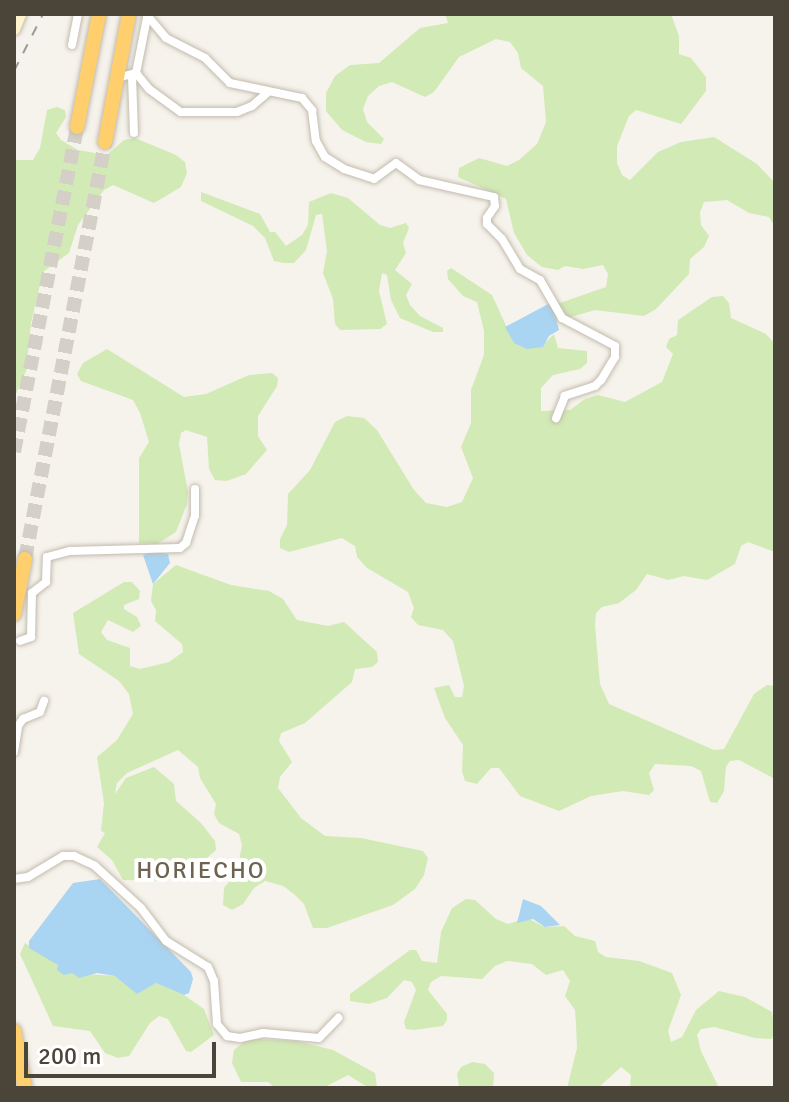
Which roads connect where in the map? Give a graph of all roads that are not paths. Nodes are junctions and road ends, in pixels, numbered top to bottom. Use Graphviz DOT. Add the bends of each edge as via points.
graph roads {
  1 [pos="20,14"];
  2 [pos="78,14"];
  3 [pos="99,14"];
  4 [pos="129,14"];
  5 [pos="146,16"];
  6 [pos="14,29"];
  7 [pos="72,45"];
  8 [pos="128,76"];
  9 [pos="267,93"];
  10 [pos="77,127"];
  11 [pos="134,133"];
  12 [pos="105,142"];
  13 [pos="556,418"];
  14 [pos="195,489"];
  15 [pos="25,559"];
  16 [pos="14,614"];
  17 [pos="20,641"];
  18 [pos="44,701"];
  19 [pos="14,752"];
  20 [pos="14,879"];
  21 [pos="338,1018"];
  22 [pos="14,1031"];
  23 [pos="16,1055"];
  24 [pos="25,1088"];
  1 -- 6 [label="main road"];
  2 -- 7 [label="street"];
  3 -- 10 [label="highway"];
  4 -- 8 [label="highway"];
  5 -- 8 [label="street"];
  5 -- 9 [label="street" via="166,38 205,58 230,83"];
  8 -- 9 [label="street" via="181,112 237,112"];
  8 -- 11 [label="street"];
  8 -- 12 [label="highway"];
  9 -- 13 [label="street" via="297,95 307,103 325,157 344,169 374,179 396,163 419,180 495,199 487,224 520,269 540,280 562,318 615,346 615,357 601,380 565,396"];
  14 -- 17 [label="street" via="195,516 180,548 70,551 47,557 46,582 32,593 31,637"];
  15 -- 16 [label="highway"];
  18 -- 19 [label="street" via="40,712 18,726"];
  20 -- 21 [label="street" via="28,877 63,856 95,866 141,908 166,941 208,967 217,1024 227,1036 319,1038"];
  22 -- 23 [label="highway"];
  23 -- 24 [label="highway"];
}
